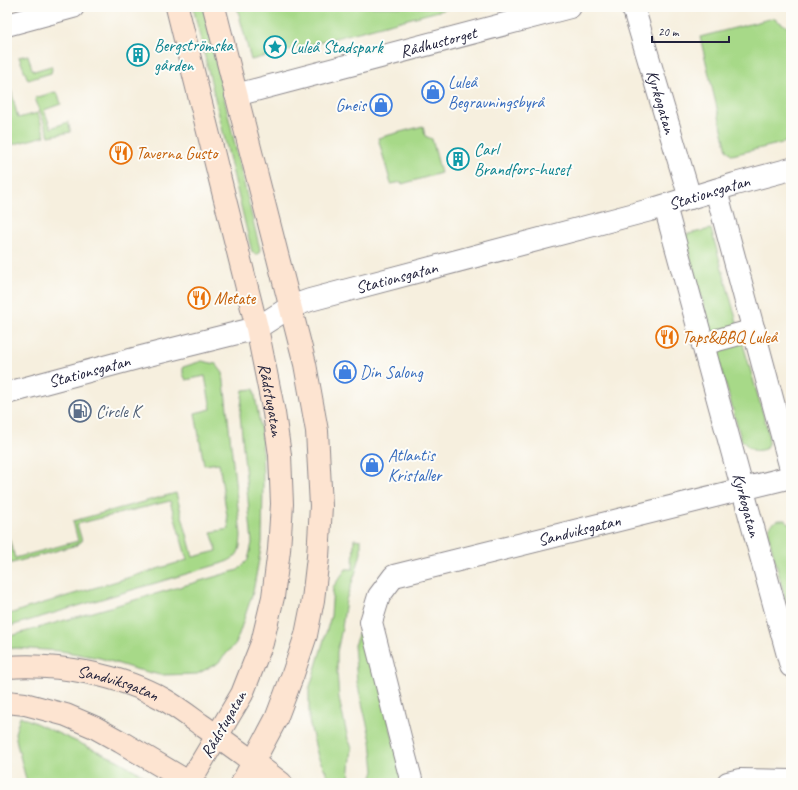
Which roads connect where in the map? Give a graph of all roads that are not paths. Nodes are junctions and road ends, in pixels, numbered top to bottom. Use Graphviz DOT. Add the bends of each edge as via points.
graph roads {
  1 [pos="73,7"];
  2 [pos="177,7"];
  3 [pos="214,7"];
  4 [pos="570,7"];
  5 [pos="631,7"];
  6 [pos="7,25"];
  7 [pos="236,95"];
  8 [pos="791,169"];
  9 [pos="716,190"];
  10 [pos="690,198"];
  11 [pos="665,206"];
  12 [pos="290,307"];
  13 [pos="257,328"];
  14 [pos="754,330"];
  15 [pos="703,344"];
  16 [pos="7,393"];
  17 [pos="791,469"];
  18 [pos="791,478"];
  19 [pos="743,489"];
  20 [pos="791,666"];
  21 [pos="7,667"];
  22 [pos="7,702"];
  23 [pos="217,736"];
  24 [pos="254,762"];
  25 [pos="791,781"];
  26 [pos="189,783"];
  27 [pos="242,783"];
  28 [pos="281,783"];
  29 [pos="412,783"];
  30 [pos="728,783"];
  1 -- 6 [label="street"];
  2 -- 13 [label="main road, Rådstugatan"];
  3 -- 7 [label="main road"];
  4 -- 7 [label="street, Rådhustorget"];
  5 -- 10 [label="street, Kyrkogatan"];
  7 -- 12 [label="main road"];
  8 -- 9 [label="street, Stationsgatan"];
  9 -- 10 [label="street, Stationsgatan"];
  9 -- 14 [label="street"];
  10 -- 11 [label="street, Stationsgatan"];
  11 -- 12 [label="street, Stationsgatan"];
  11 -- 15 [label="street, Kyrkogatan"];
  12 -- 13 [label="street, Stationsgatan"];
  12 -- 24 [label="main road" via="305,364 317,431 320,506 318,557 306,635 276,719"];
  13 -- 16 [label="street, Stationsgatan"];
  13 -- 23 [label="main road, Rådstugatan" via="280,455 282,504 279,550 273,597 262,643 242,694"];
  14 -- 15 [label="street"];
  14 -- 17 [label="street"];
  15 -- 19 [label="street, Kyrkogatan"];
  18 -- 19 [label="street, Sandviksgatan"];
  19 -- 20 [label="street, Kyrkogatan"];
  19 -- 29 [label="street, Sandviksgatan" via="394,576 379,596 371,622"];
  21 -- 23 [label="main road, Sandviksgatan" via="64,668 115,679 166,700"];
  22 -- 26 [label="main road" via="66,715 94,727"];
  23 -- 24 [label="main road, Sandviksgatan"];
  23 -- 26 [label="main road, Rådstugatan"];
  24 -- 27 [label="main road"];
  24 -- 28 [label="main road, Sandviksgatan"];
  25 -- 30 [label="street" via="740,780"];
}
